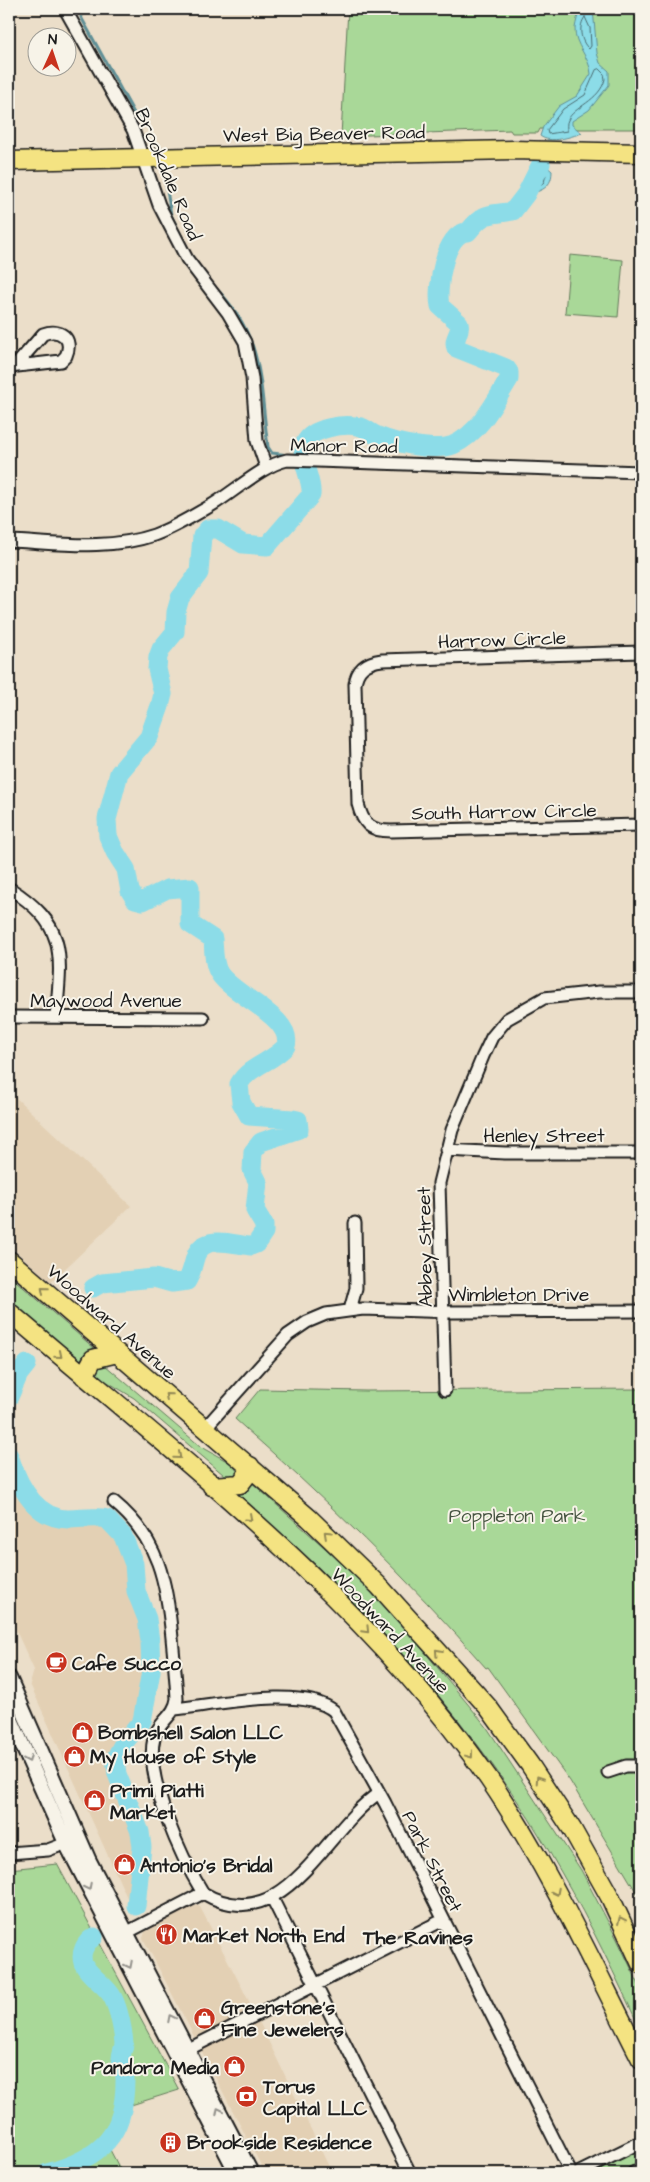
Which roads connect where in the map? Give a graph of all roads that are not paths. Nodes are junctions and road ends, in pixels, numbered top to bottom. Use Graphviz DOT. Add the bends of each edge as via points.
graph roads {
  1 [pos="65,9"];
  2 [pos="641,153"];
  3 [pos="144,158"];
  4 [pos="9,161"];
  5 [pos="266,467"];
  6 [pos="641,472"];
  7 [pos="9,541"];
  8 [pos="641,652"];
  9 [pos="641,825"];
  10 [pos="368,827"];
  11 [pos="9,888"];
  12 [pos="641,992"];
  13 [pos="9,1017"];
  14 [pos="56,1017"];
  15 [pos="203,1018"];
  16 [pos="446,1150"];
  17 [pos="641,1153"];
  18 [pos="355,1223"];
  19 [pos="9,1260"];
  20 [pos="350,1310"];
  21 [pos="641,1310"];
  22 [pos="9,1312"];
  23 [pos="443,1312"];
  24 [pos="118,1353"];
  25 [pos="84,1376"];
  26 [pos="445,1390"];
  27 [pos="205,1428"];
  28 [pos="250,1466"];
  29 [pos="212,1486"];
  30 [pos="114,1502"];
  31 [pos="9,1678"];
  32 [pos="15,1705"];
  33 [pos="175,1710"];
  34 [pos="9,1715"];
  35 [pos="641,1766"];
  36 [pos="608,1772"];
  37 [pos="379,1793"];
  38 [pos="72,1841"];
  39 [pos="9,1853"];
  40 [pos="203,1893"];
  41 [pos="272,1898"];
  42 [pos="443,1920"];
  43 [pos="120,1936"];
  44 [pos="641,1963"];
  45 [pos="316,1985"];
  46 [pos="182,2053"];
  47 [pos="641,2059"];
  48 [pos="641,2142"];
  49 [pos="641,2169"];
  50 [pos="237,2173"];
  51 [pos="251,2173"];
  52 [pos="410,2173"];
  53 [pos="571,2173"];
  54 [pos="578,2173"];
  55 [pos="633,2173"];
  1 -- 3 [label="street, Brookdale Road" via="133,130"];
  2 -- 3 [label="main road, West Big Beaver Road" via="514,150"];
  3 -- 4 [label="main road, West Big Beaver Road"];
  3 -- 5 [label="street, Brookdale Road" via="159,205 187,259 228,313 244,342 252,372 257,441"];
  5 -- 6 [label="street, Manor Road" via="296,460"];
  5 -- 7 [label="street, Manor Road" via="239,489 195,515 140,539 94,546"];
  8 -- 10 [label="street, Harrow Circle" via="382,660 364,666 356,676 355,684 358,804"];
  9 -- 10 [label="street, South Harrow Circle" via="391,831"];
  11 -- 14 [label="street" via="41,912 55,933 59,961"];
  12 -- 16 [label="street, Abbey Street" via="599,992 544,998 507,1019 492,1037 483,1056"];
  13 -- 14 [label="street, Maywood Avenue"];
  14 -- 15 [label="street, Maywood Avenue"];
  16 -- 17 [label="street, Henley Street"];
  16 -- 23 [label="street, Abbey Street" via="439,1194"];
  18 -- 20 [label="street" via="356,1288"];
  24 -- 19 [label="main road, Woodward Avenue, one-way"];
  20 -- 23 [label="street, Wimbleton Drive"];
  20 -- 27 [label="street, Wimbleton Drive" via="317,1317 294,1330"];
  21 -- 23 [label="street, Wimbleton Drive"];
  22 -- 25 [label="main road, Woodward Avenue, one-way"];
  23 -- 26 [label="street, Abbey Street"];
  24 -- 25 [label="main road" via="93,1359"];
  27 -- 24 [label="main road, Woodward Avenue, one-way"];
  25 -- 29 [label="main road, Woodward Avenue, one-way"];
  27 -- 28 [label="main road, Woodward Avenue"];
  28 -- 29 [label="main road" via="240,1484"];
  44 -- 28 [label="main road, Woodward Avenue, one-way" via="610,1897 572,1829 488,1707 344,1550"];
  29 -- 47 [label="main road, Woodward Avenue, one-way" via="324,1587 380,1644 483,1772 539,1858"];
  30 -- 33 [label="street" via="133,1518 144,1534 164,1582 176,1686"];
  31 -- 32 [label="street"];
  32 -- 38 [label="street"];
  33 -- 37 [label="street, Park Street" via="255,1699 303,1699 322,1703 334,1711"];
  33 -- 40 [label="street" via="157,1730 153,1760 167,1821"];
  34 -- 38 [label="street, one-way"];
  35 -- 36 [label="street" via="626,1766"];
  37 -- 41 [label="street" via="366,1802 309,1865"];
  37 -- 42 [label="street, Park Street"];
  38 -- 39 [label="street" via="48,1850"];
  38 -- 43 [label="street"];
  40 -- 41 [label="street" via="234,1903 255,1903"];
  40 -- 43 [label="street"];
  41 -- 45 [label="street"];
  42 -- 45 [label="street"];
  42 -- 53 [label="street, Park Street"];
  43 -- 46 [label="street"];
  45 -- 46 [label="street"];
  45 -- 52 [label="street"];
  46 -- 50 [label="street"];
  51 -- 46 [label="street, one-way"];
  48 -- 54 [label="street"];
  49 -- 55 [label="street"];
}
